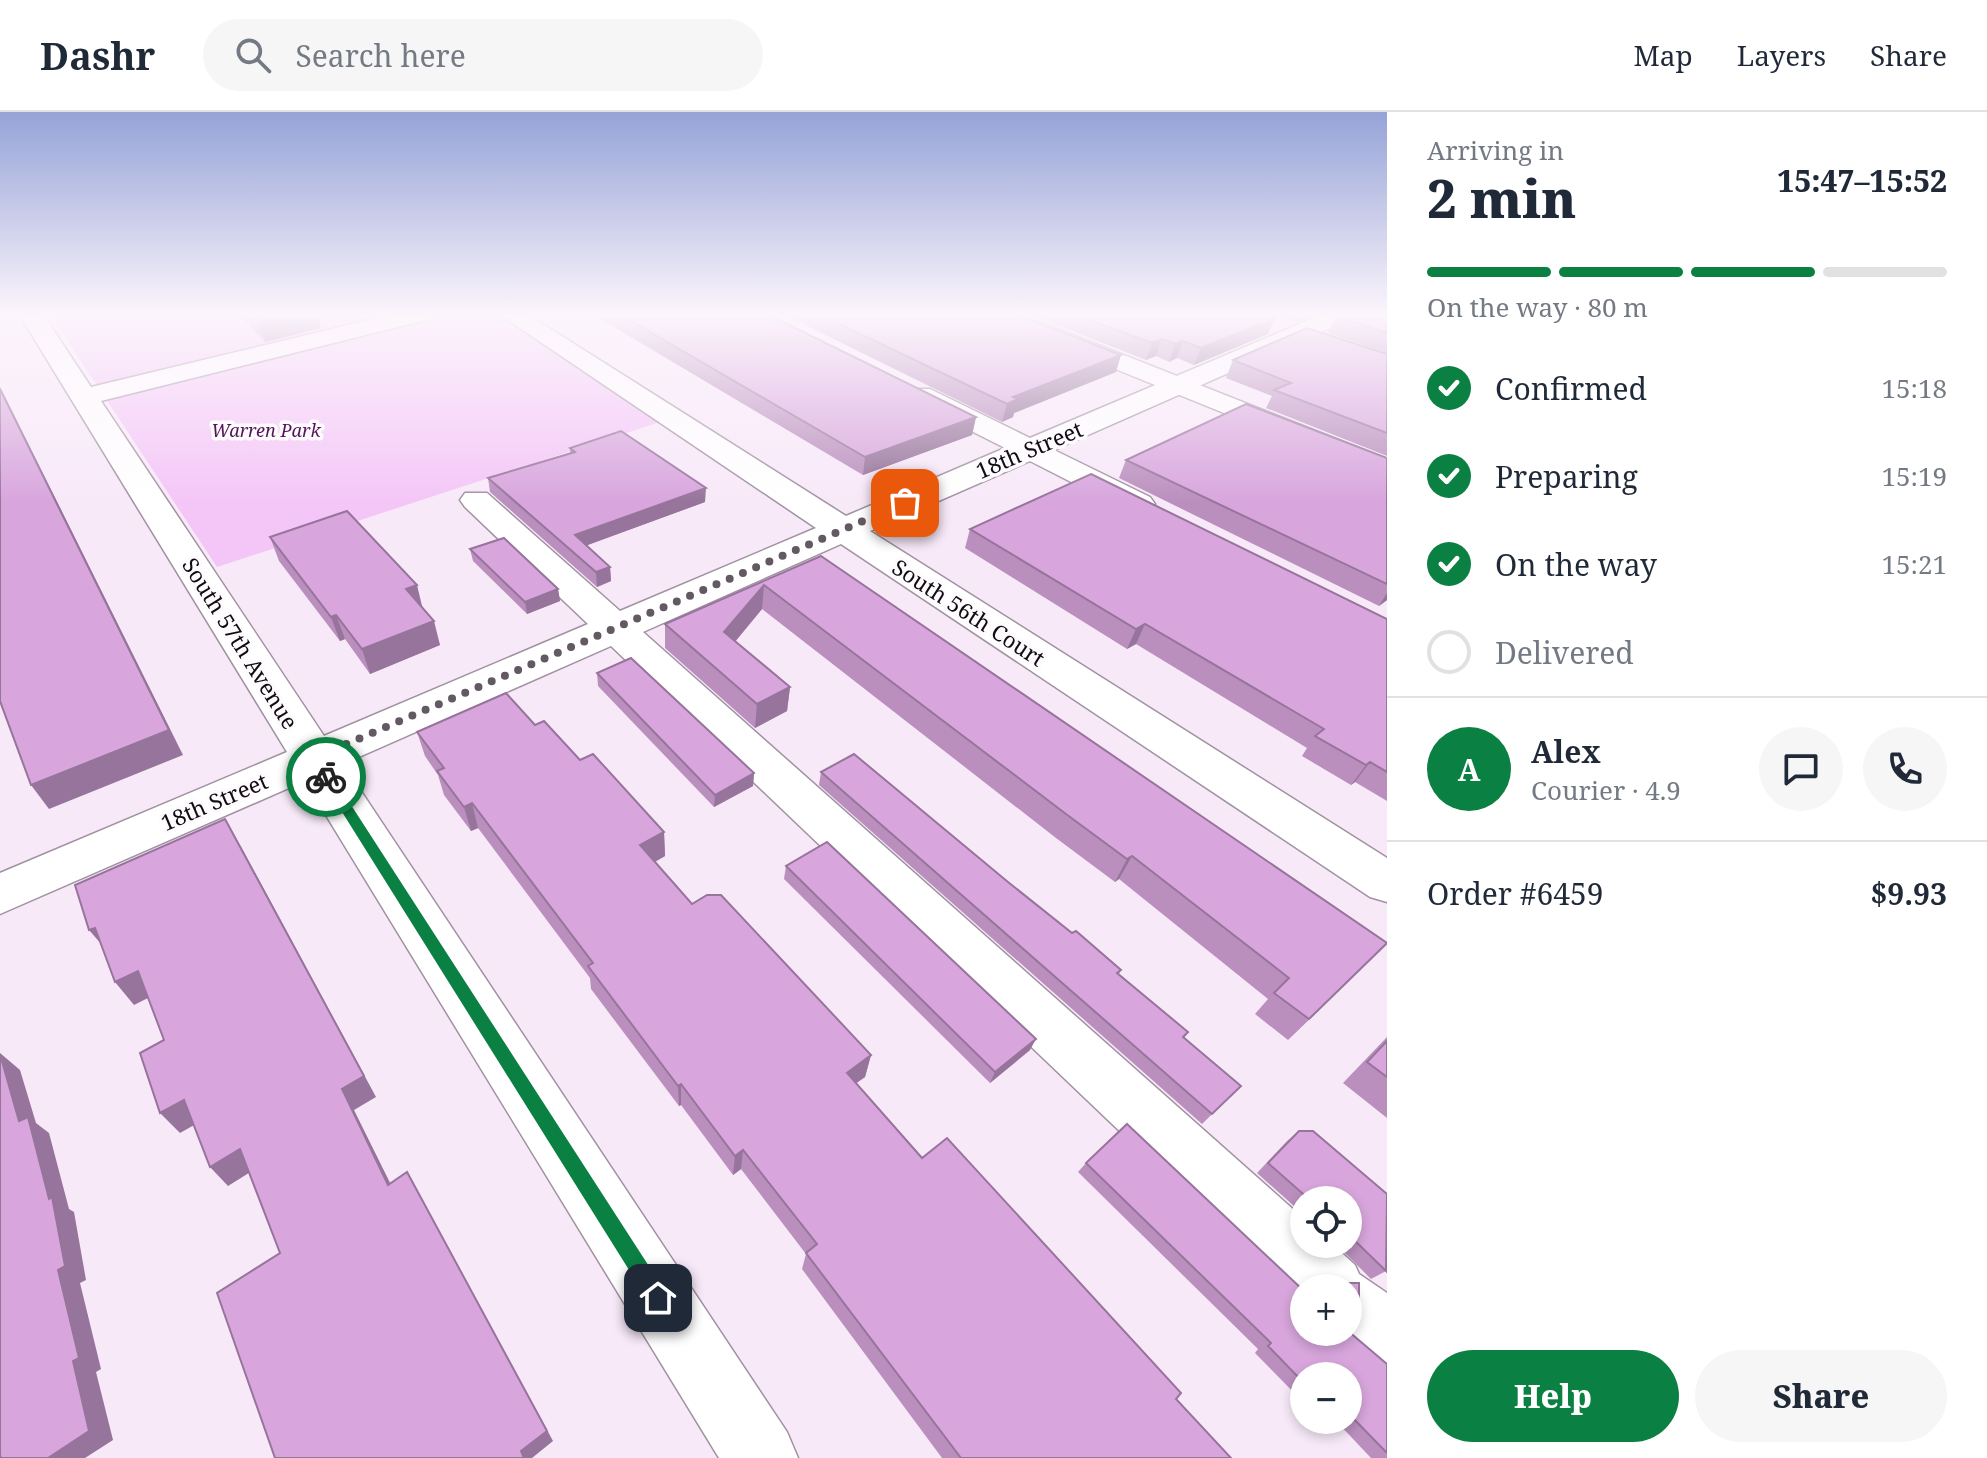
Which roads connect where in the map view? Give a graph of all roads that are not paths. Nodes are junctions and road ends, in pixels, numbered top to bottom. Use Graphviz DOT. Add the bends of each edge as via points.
graph roads {
  1 [pos="68,377"];
  2 [pos="166,377"];
  3 [pos="608,377"];
  4 [pos="1157,377"];
  5 [pos="1196,377"];
  6 [pos="896,383"];
  7 [pos="1177,385"];
  8 [pos="84,397"];
  9 [pos="1029,449"];
  10 [pos="1387,470"];
  11 [pos="476,500"];
  12 [pos="1159,514"];
  13 [pos="843,530"];
  14 [pos="616,628"];
  15 [pos="314,758"];
  16 [pos="1387,883"];
  17 [pos="0,894"];
  18 [pos="1317,1274"];
  19 [pos="1362,1316"];
  20 [pos="1387,1339"];
  21 [pos="761,1458"];
  1 -- 8 [label="street, South 57th Avenue"];
  2 -- 8 [label="street"];
  3 -- 13 [label="street, South 56th Court"];
  4 -- 7 [label="street"];
  5 -- 7 [label="street, 18th Street"];
  6 -- 9 [label="street"];
  7 -- 9 [label="street, 18th Street"];
  7 -- 10 [label="street"];
  8 -- 15 [label="street, South 57th Avenue"];
  9 -- 12 [label="street"];
  9 -- 13 [label="street, 18th Street"];
  11 -- 14 [label="street"];
  13 -- 14 [label="street, 18th Street"];
  13 -- 16 [label="street, South 56th Court"];
  14 -- 15 [label="street, 18th Street"];
  14 -- 18 [label="street"];
  15 -- 17 [label="street, 18th Street"];
  15 -- 21 [label="street, South 57th Avenue"];
  19 -- 20 [label="street"];
}
